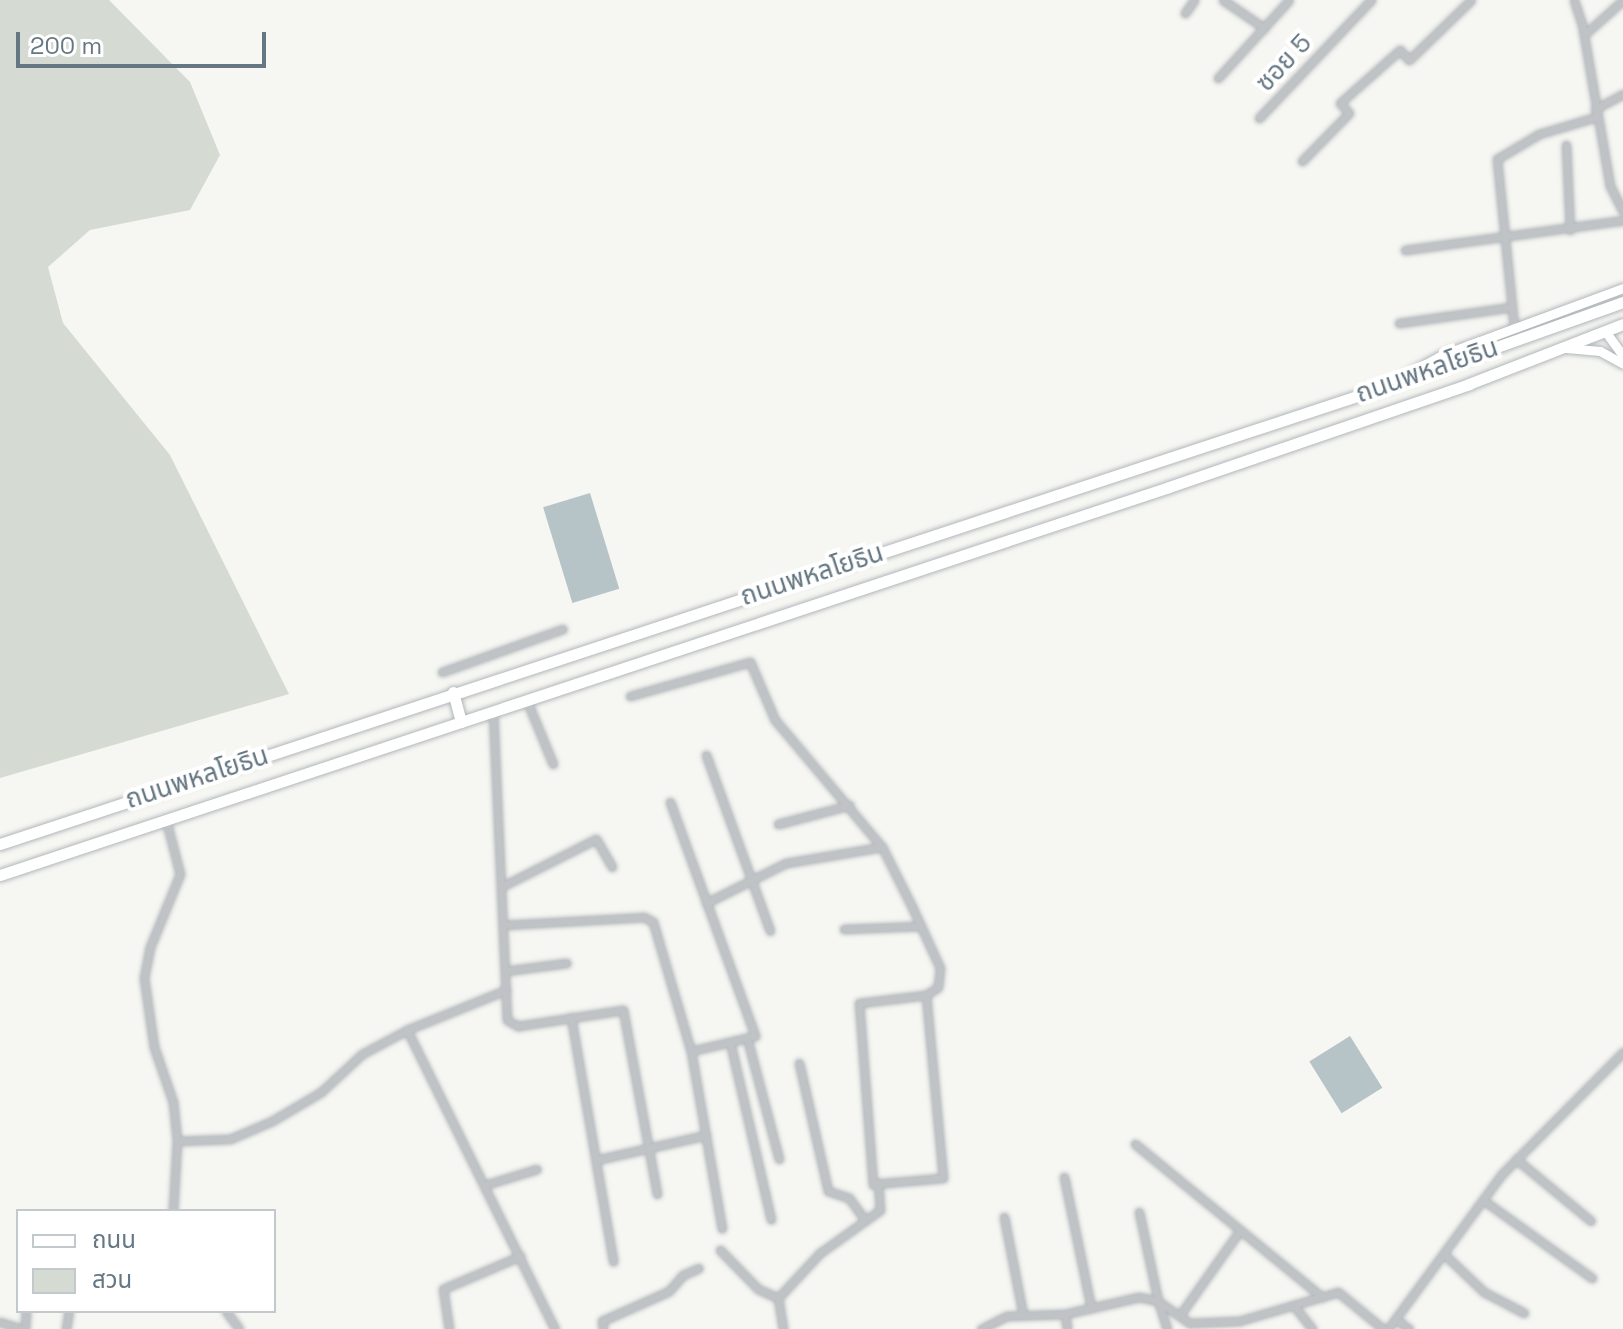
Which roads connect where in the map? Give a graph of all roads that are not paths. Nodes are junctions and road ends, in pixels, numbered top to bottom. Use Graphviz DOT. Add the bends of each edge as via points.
graph roads {
  1 [pos="1194,0"];
  2 [pos="1223,0"];
  3 [pos="1289,0"];
  4 [pos="1371,0"];
  5 [pos="1471,0"];
  6 [pos="1574,0"];
  7 [pos="1623,0"];
  8 [pos="1185,13"];
  9 [pos="1264,28"];
  10 [pos="1584,35"];
  11 [pos="1218,78"];
  12 [pos="1623,94"];
  13 [pos="1595,113"];
  14 [pos="1259,118"];
  15 [pos="1566,145"];
  16 [pos="1302,161"];
  17 [pos="1623,211"];
  18 [pos="1623,220"];
  19 [pos="1570,230"];
  20 [pos="1504,238"];
  21 [pos="1405,250"];
  22 [pos="1623,288"];
  23 [pos="1623,302"];
  24 [pos="1512,307"];
  25 [pos="1597,313"];
  26 [pos="1399,323"];
  27 [pos="1623,324"];
  28 [pos="1514,327"];
  29 [pos="1605,331"];
  30 [pos="1566,348"];
  31 [pos="1623,356"];
  32 [pos="1623,364"];
  33 [pos="1387,386"];
  34 [pos="563,629"];
  35 [pos="442,672"];
  36 [pos="453,692"];
  37 [pos="630,696"];
  38 [pos="527,701"];
  39 [pos="493,712"];
  40 [pos="461,722"];
  41 [pos="706,755"];
  42 [pos="553,764"];
  43 [pos="670,802"];
  44 [pos="850,805"];
  45 [pos="166,820"];
  46 [pos="778,824"];
  47 [pos="0,844"];
  48 [pos="882,847"];
  49 [pos="612,867"];
  50 [pos="0,875"];
  51 [pos="751,879"];
  52 [pos="501,887"];
  53 [pos="706,903"];
  54 [pos="503,925"];
  55 [pos="921,926"];
  56 [pos="844,929"];
  57 [pos="770,931"];
  58 [pos="566,963"];
  59 [pos="505,971"];
  60 [pos="506,990"];
  61 [pos="926,995"];
  62 [pos="571,1017"];
  63 [pos="407,1030"];
  64 [pos="747,1038"];
  65 [pos="730,1042"];
  66 [pos="691,1051"];
  67 [pos="1623,1052"];
  68 [pos="799,1063"];
  69 [pos="706,1135"];
  70 [pos="177,1141"];
  71 [pos="1135,1144"];
  72 [pos="648,1147"];
  73 [pos="779,1159"];
  74 [pos="1516,1159"];
  75 [pos="596,1160"];
  76 [pos="537,1169"];
  77 [pos="1064,1177"];
  78 [pos="878,1183"];
  79 [pos="485,1185"];
  80 [pos="657,1194"];
  81 [pos="1483,1200"];
  82 [pos="173,1209"];
  83 [pos="1139,1212"];
  84 [pos="1004,1217"];
  85 [pos="771,1219"];
  86 [pos="865,1220"];
  87 [pos="1591,1221"];
  88 [pos="722,1228"];
  89 [pos="1238,1233"];
  90 [pos="720,1250"];
  91 [pos="1445,1255"];
  92 [pos="520,1256"];
  93 [pos="613,1261"];
  94 [pos="699,1268"];
  95 [pos="1592,1278"];
  96 [pos="1322,1297"];
  97 [pos="778,1298"];
  98 [pos="1158,1301"];
  99 [pos="1091,1307"];
  100 [pos="1295,1307"];
  101 [pos="1524,1313"];
  102 [pos="1065,1314"];
  103 [pos="1023,1315"];
  104 [pos="1180,1315"];
  105 [pos="1397,1320"];
  106 [pos="1239,1321"];
  107 [pos="0,1322"];
  108 [pos="993,1325"];
  109 [pos="1192,1326"];
  110 [pos="23,1329"];
  111 [pos="449,1329"];
  112 [pos="555,1329"];
  113 [pos="603,1329"];
  114 [pos="783,1329"];
  115 [pos="981,1329"];
  116 [pos="1067,1329"];
  117 [pos="1167,1329"];
  118 [pos="1245,1329"];
  119 [pos="1312,1329"];
  120 [pos="1386,1329"];
  121 [pos="1409,1329"];
  1 -- 8 [label="street"];
  2 -- 9 [label="street"];
  3 -- 9 [label="street"];
  4 -- 14 [label="street, ซอย 5"];
  5 -- 16 [label="street" via="1409,60 1400,50 1340,103 1349,113"];
  6 -- 10 [label="street"];
  7 -- 10 [label="street"];
  9 -- 11 [label="street"];
  10 -- 13 [label="street"];
  12 -- 13 [label="street"];
  13 -- 17 [label="street" via="1610,186"];
  13 -- 20 [label="street" via="1539,134 1497,159"];
  15 -- 19 [label="street"];
  18 -- 19 [label="street"];
  19 -- 20 [label="street"];
  20 -- 21 [label="street"];
  20 -- 24 [label="street"];
  22 -- 28 [label="main road"];
  23 -- 25 [label="highway, ถนนพหลโยธิน"];
  24 -- 26 [label="street"];
  24 -- 28 [label="street"];
  25 -- 29 [label="highway"];
  25 -- 33 [label="highway, ถนนพหลโยธิน"];
  27 -- 29 [label="highway, ถนนพหลโยธิน"];
  28 -- 33 [label="main road" via="1442,355"];
  29 -- 30 [label="highway, ถนนพหลโยธิน"];
  29 -- 31 [label="main road"];
  30 -- 32 [label="main road" via="1600,351"];
  30 -- 38 [label="highway, ถนนพหลโยธิน"];
  33 -- 36 [label="highway, ถนนพหลโยธิน"];
  34 -- 35 [label="street"];
  36 -- 40 [label="highway"];
  36 -- 47 [label="highway, ถนนพหลโยธิน"];
  37 -- 44 [label="street" via="750,662 775,720"];
  38 -- 39 [label="highway, ถนนพหลโยธิน"];
  38 -- 42 [label="street"];
  39 -- 40 [label="highway, ถนนพหลโยธิน"];
  39 -- 52 [label="street"];
  40 -- 45 [label="highway, ถนนพหลโยธิน"];
  41 -- 51 [label="street"];
  43 -- 53 [label="street"];
  44 -- 46 [label="street"];
  44 -- 48 [label="street"];
  45 -- 50 [label="highway, ถนนพหลโยธิน"];
  45 -- 70 [label="street" via="180,874 150,947 144,978"];
  48 -- 51 [label="street" via="786,863"];
  48 -- 55 [label="street"];
  49 -- 52 [label="street" via="596,839"];
  51 -- 53 [label="street"];
  51 -- 57 [label="street"];
  52 -- 54 [label="street"];
  53 -- 64 [label="street" via="755,1036"];
  54 -- 59 [label="street"];
  54 -- 66 [label="street" via="650,919"];
  55 -- 56 [label="street"];
  55 -- 61 [label="street" via="940,968 938,987"];
  58 -- 59 [label="street"];
  59 -- 60 [label="street"];
  60 -- 62 [label="street" via="507,1020 518,1026"];
  60 -- 63 [label="street"];
  61 -- 78 [label="street" via="943,1178"];
  61 -- 78 [label="street" via="859,1003 873,1184"];
  62 -- 72 [label="street" via="623,1010"];
  62 -- 75 [label="street"];
  63 -- 70 [label="street" via="362,1054 321,1092 272,1121 230,1139"];
  63 -- 79 [label="street"];
  64 -- 65 [label="street"];
  64 -- 73 [label="street"];
  65 -- 66 [label="street"];
  65 -- 85 [label="street"];
  66 -- 69 [label="street"];
  67 -- 74 [label="street"];
  68 -- 86 [label="street" via="828,1191 849,1198"];
  69 -- 72 [label="street"];
  69 -- 88 [label="street"];
  70 -- 82 [label="street"];
  71 -- 89 [label="street"];
  72 -- 75 [label="street"];
  72 -- 80 [label="street"];
  74 -- 81 [label="street"];
  74 -- 87 [label="street"];
  75 -- 93 [label="street"];
  76 -- 79 [label="street"];
  77 -- 99 [label="street"];
  78 -- 86 [label="street" via="880,1210"];
  79 -- 92 [label="street"];
  81 -- 91 [label="street"];
  81 -- 95 [label="street"];
  83 -- 98 [label="street"];
  84 -- 103 [label="street"];
  86 -- 97 [label="street" via="820,1253"];
  89 -- 96 [label="street"];
  89 -- 104 [label="street"];
  90 -- 97 [label="street" via="758,1289"];
  91 -- 101 [label="street" via="1484,1292"];
  91 -- 105 [label="street"];
  92 -- 111 [label="street" via="443,1289"];
  92 -- 112 [label="street"];
  94 -- 113 [label="street" via="683,1275 669,1291 602,1321"];
  96 -- 100 [label="street"];
  96 -- 120 [label="street" via="1341,1293"];
  97 -- 114 [label="street"];
  98 -- 99 [label="street" via="1139,1297"];
  98 -- 104 [label="street"];
  98 -- 117 [label="street"];
  99 -- 102 [label="street"];
  100 -- 106 [label="street"];
  100 -- 119 [label="street"];
  102 -- 103 [label="street"];
  102 -- 116 [label="street"];
  103 -- 108 [label="street"];
  104 -- 109 [label="street"];
  105 -- 120 [label="street"];
  105 -- 121 [label="street"];
  106 -- 109 [label="street"];
  106 -- 118 [label="street"];
  107 -- 110 [label="street"];
  108 -- 115 [label="street"];
}
